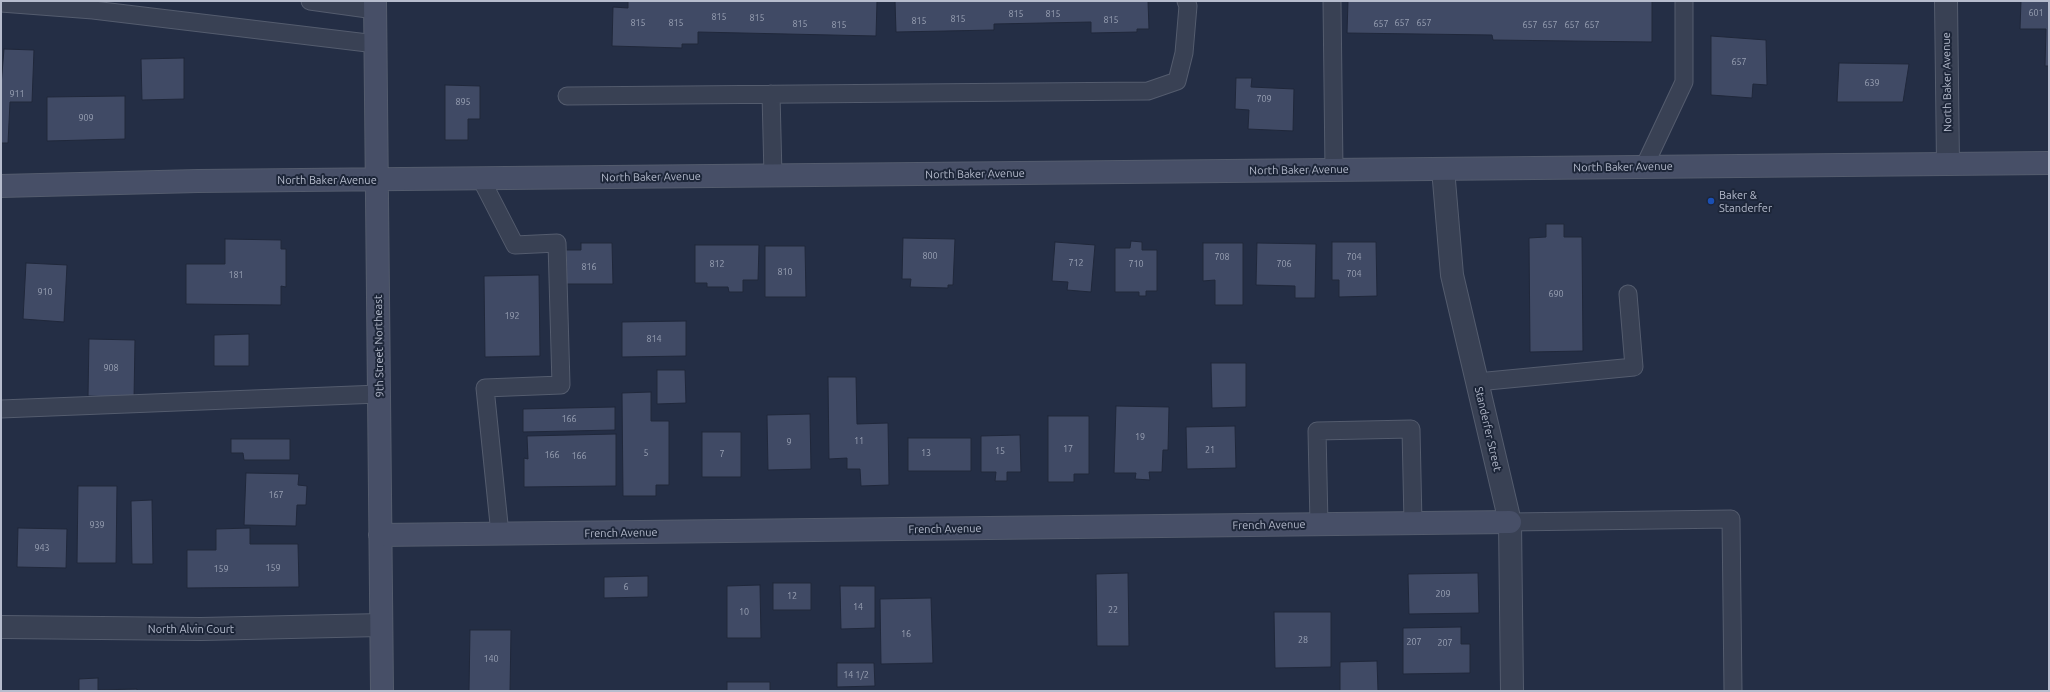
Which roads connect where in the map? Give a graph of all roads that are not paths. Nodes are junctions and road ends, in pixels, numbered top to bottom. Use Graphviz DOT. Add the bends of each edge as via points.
graph roads {
  1 [pos="310,1"];
  2 [pos="1186,1"];
  3 [pos="1332,1"];
  4 [pos="1684,1"];
  5 [pos="1946,1"];
  6 [pos="1,3"];
  7 [pos="375,5"];
  8 [pos="376,44"];
  9 [pos="771,94"];
  10 [pos="567,96"];
  11 [pos="2049,163"];
  12 [pos="1948,164"];
  13 [pos="1644,167"];
  14 [pos="1443,169"];
  15 [pos="1334,170"];
  16 [pos="773,176"];
  17 [pos="481,179"];
  18 [pos="377,180"];
  19 [pos="1,186"];
  20 [pos="1628,294"];
  21 [pos="1477,382"];
  22 [pos="379,394"];
  23 [pos="1,409"];
  24 [pos="1510,522"];
  25 [pos="1413,523"];
  26 [pos="1319,524"];
  27 [pos="500,534"];
  28 [pos="380,535"];
  29 [pos="381,625"];
  30 [pos="1,627"];
  31 [pos="382,691"];
  32 [pos="1512,691"];
  33 [pos="1733,691"];
  1 -- 7 [label="lane"];
  2 -- 9 [label="lane" via="1188,6 1184,53 1177,81 1148,91"];
  3 -- 15 [label="lane"];
  4 -- 13 [label="lane" via="1684,82"];
  5 -- 12 [label="street, North Baker Avenue"];
  6 -- 8 [label="lane" via="93,10"];
  7 -- 8 [label="street, 9th Street Northeast"];
  8 -- 18 [label="street, 9th Street Northeast"];
  9 -- 10 [label="lane"];
  9 -- 16 [label="lane"];
  11 -- 12 [label="street, North Baker Avenue"];
  12 -- 13 [label="street, North Baker Avenue"];
  13 -- 14 [label="street, North Baker Avenue"];
  14 -- 15 [label="street, North Baker Avenue"];
  14 -- 21 [label="street, Standerfer Street" via="1452,275"];
  15 -- 16 [label="street, North Baker Avenue"];
  16 -- 17 [label="street, North Baker Avenue"];
  17 -- 18 [label="street, North Baker Avenue"];
  17 -- 27 [label="lane" via="515,245 557,242 560,385 485,388"];
  18 -- 19 [label="street, North Baker Avenue"];
  18 -- 22 [label="street, 9th Street Northeast"];
  20 -- 21 [label="lane" via="1634,367"];
  21 -- 24 [label="street, Standerfer Street"];
  22 -- 23 [label="lane"];
  22 -- 28 [label="street, 9th Street Northeast"];
  24 -- 25 [label="street, French Avenue"];
  24 -- 32 [label="street, Standerfer Street"];
  24 -- 33 [label="lane" via="1731,519"];
  25 -- 26 [label="street, French Avenue"];
  25 -- 26 [label="lane" via="1411,429 1317,431"];
  26 -- 27 [label="street, French Avenue"];
  27 -- 28 [label="street, French Avenue"];
  28 -- 29 [label="street, 9th Street Northeast"];
  29 -- 30 [label="street, North Alvin Court" via="201,630"];
  29 -- 31 [label="street, 9th Street Northeast"];
}
